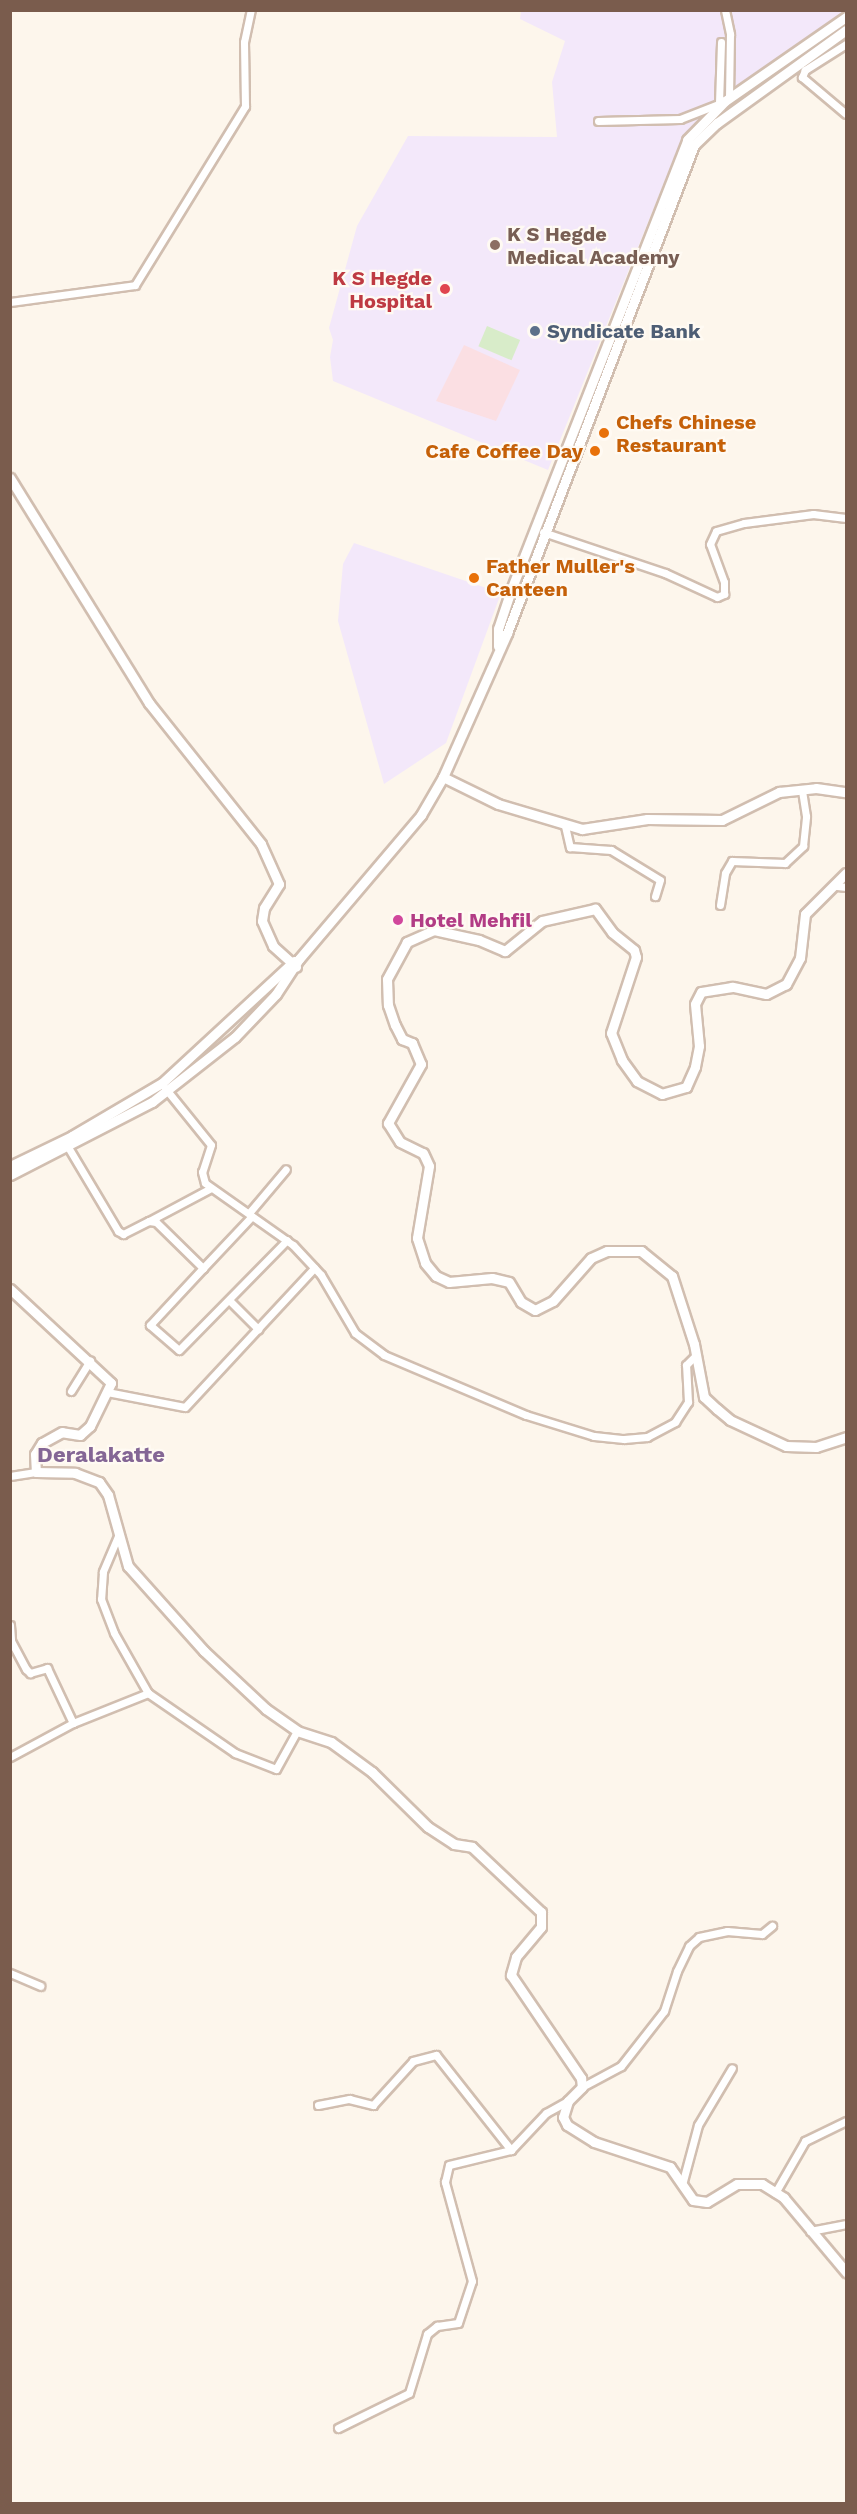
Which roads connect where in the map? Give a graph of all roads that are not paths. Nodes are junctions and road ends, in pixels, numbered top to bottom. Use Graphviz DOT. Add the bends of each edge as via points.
graph roads {
  1 [pos="251,10"];
  2 [pos="725,10"];
  3 [pos="846,17"];
  4 [pos="846,30"];
  5 [pos="721,42"];
  6 [pos="846,44"];
  7 [pos="719,71"];
  8 [pos="729,72"];
  9 [pos="725,101"];
  10 [pos="846,114"];
  11 [pos="598,121"];
  12 [pos="10,302"];
  13 [pos="616,332"];
  14 [pos="10,478"];
  15 [pos="846,518"];
  16 [pos="543,532"];
  17 [pos="498,646"];
  18 [pos="443,777"];
  19 [pos="802,790"];
  20 [pos="846,792"];
  21 [pos="565,826"];
  22 [pos="846,873"];
  23 [pos="842,886"];
  24 [pos="655,896"];
  25 [pos="720,905"];
  26 [pos="295,962"];
  27 [pos="162,1083"];
  28 [pos="168,1092"];
  29 [pos="68,1147"];
  30 [pos="10,1166"];
  31 [pos="286,1169"];
  32 [pos="10,1175"];
  33 [pos="211,1188"];
  34 [pos="251,1214"];
  35 [pos="150,1221"];
  36 [pos="287,1240"];
  37 [pos="203,1268"];
  38 [pos="314,1268"];
  39 [pos="10,1289"];
  40 [pos="230,1301"];
  41 [pos="258,1329"];
  42 [pos="696,1355"];
  43 [pos="90,1360"];
  44 [pos="71,1391"];
  45 [pos="107,1392"];
  46 [pos="846,1437"];
  47 [pos="36,1472"];
  48 [pos="10,1476"];
  49 [pos="118,1536"];
  50 [pos="10,1625"];
  51 [pos="148,1693"];
  52 [pos="73,1723"];
  53 [pos="297,1731"];
  54 [pos="10,1757"];
  55 [pos="772,1926"];
  56 [pos="10,1973"];
  57 [pos="40,1986"];
  58 [pos="732,2068"];
  59 [pos="582,2087"];
  60 [pos="568,2101"];
  61 [pos="318,2105"];
  62 [pos="846,2121"];
  63 [pos="511,2150"];
  64 [pos="683,2181"];
  65 [pos="776,2193"];
  66 [pos="846,2224"];
  67 [pos="810,2231"];
  68 [pos="846,2272"];
  69 [pos="338,2428"];
  1 -- 12 [label="street" via="244,47 245,106 135,285"];
  2 -- 8 [label="street" via="729,22"];
  3 -- 9 [label="main road"];
  4 -- 13 [label="main road" via="717,123 694,145"];
  5 -- 7 [label="street"];
  6 -- 10 [label="street" via="805,70 802,77"];
  7 -- 8 [label="street"];
  7 -- 9 [label="street"];
  8 -- 9 [label="street"];
  9 -- 11 [label="street" via="680,119"];
  9 -- 13 [label="main road" via="687,140"];
  13 -- 16 [label="main road"];
  13 -- 17 [label="main road" via="511,590 498,628"];
  14 -- 26 [label="main road" via="149,703 261,844 279,884 264,908 262,921 273,946"];
  15 -- 16 [label="street" via="813,514 744,523 716,531 710,544 724,582 724,594 717,597 665,573"];
  16 -- 17 [label="main road" via="507,633"];
  17 -- 18 [label="main road"];
  18 -- 21 [label="main road" via="498,804"];
  18 -- 26 [label="main road" via="401,840"];
  19 -- 20 [label="main road"];
  19 -- 21 [label="main road" via="764,798 722,820 647,819 582,829"];
  19 -- 25 [label="street" via="806,816 803,846 785,863 732,861 725,873"];
  21 -- 24 [label="street" via="570,847 611,850 660,880"];
  22 -- 23 [label="main road"];
  23 -- 42 [label="main road" via="805,914 800,958 786,984 766,994 732,987 701,992 695,1005 699,1046 695,1067 686,1087 662,1094 637,1081 622,1060 611,1033 636,957 634,950 612,932 595,909 542,921 508,951 434,930 407,942 387,979 395,1025 402,1039 412,1043 421,1064 388,1124 400,1142 423,1153 429,1166 417,1238 425,1263 436,1276 449,1282 492,1278 508,1282 521,1302 535,1310 553,1301 591,1258 607,1251 641,1251 672,1276"];
  26 -- 27 [label="main road"];
  26 -- 28 [label="main road" via="235,1037"];
  27 -- 28 [label="street"];
  27 -- 30 [label="main road" via="72,1136"];
  28 -- 29 [label="main road"];
  28 -- 33 [label="street" via="211,1144 202,1172"];
  29 -- 32 [label="main road"];
  29 -- 35 [label="street" via="118,1231 123,1234"];
  31 -- 34 [label="street"];
  33 -- 34 [label="street"];
  33 -- 35 [label="street"];
  34 -- 36 [label="street"];
  34 -- 37 [label="street"];
  35 -- 37 [label="street" via="163,1227"];
  36 -- 38 [label="street"];
  36 -- 40 [label="street"];
  37 -- 40 [label="street" via="150,1325 179,1350"];
  38 -- 41 [label="street"];
  38 -- 42 [label="street" via="340,1311 368,1345 526,1415 594,1436 647,1437 675,1422 688,1402 686,1365"];
  39 -- 43 [label="main road" via="55,1334"];
  40 -- 41 [label="street"];
  41 -- 45 [label="street" via="185,1407"];
  42 -- 46 [label="main road" via="704,1397 730,1420 786,1446 816,1447"];
  43 -- 44 [label="street"];
  43 -- 45 [label="main road" via="111,1383"];
  45 -- 47 [label="main road" via="90,1426 80,1435 62,1432 42,1443 35,1454"];
  47 -- 48 [label="street"];
  47 -- 49 [label="main road" via="75,1473 99,1482 108,1496"];
  49 -- 51 [label="street" via="103,1572 101,1599 114,1633"];
  49 -- 53 [label="main road" via="128,1566 204,1651 266,1709"];
  50 -- 52 [label="street" via="11,1641 26,1668 30,1673 47,1668"];
  51 -- 52 [label="street"];
  51 -- 53 [label="street" via="235,1753 276,1769"];
  52 -- 54 [label="street"];
  53 -- 59 [label="main road" via="331,1742 372,1772 428,1827 454,1844 472,1847 541,1912 541,1927 516,1957 511,1975 576,2065"];
  55 -- 59 [label="street" via="762,1934 727,1931 699,1937 689,1946 657,2020 621,2066"];
  56 -- 57 [label="street"];
  58 -- 64 [label="street" via="698,2125"];
  59 -- 60 [label="main road"];
  60 -- 63 [label="street" via="546,2113"];
  60 -- 64 [label="main road" via="563,2117 579,2135 670,2167"];
  61 -- 63 [label="street" via="350,2099 373,2105 388,2084 413,2061 436,2055"];
  62 -- 65 [label="street" via="805,2141"];
  63 -- 69 [label="street" via="449,2165 445,2182 472,2282 458,2323 437,2326 427,2334 409,2393"];
  64 -- 65 [label="main road" via="693,2200 707,2202 737,2184 762,2184"];
  65 -- 67 [label="main road"];
  66 -- 67 [label="street"];
  67 -- 68 [label="main road"];
}
